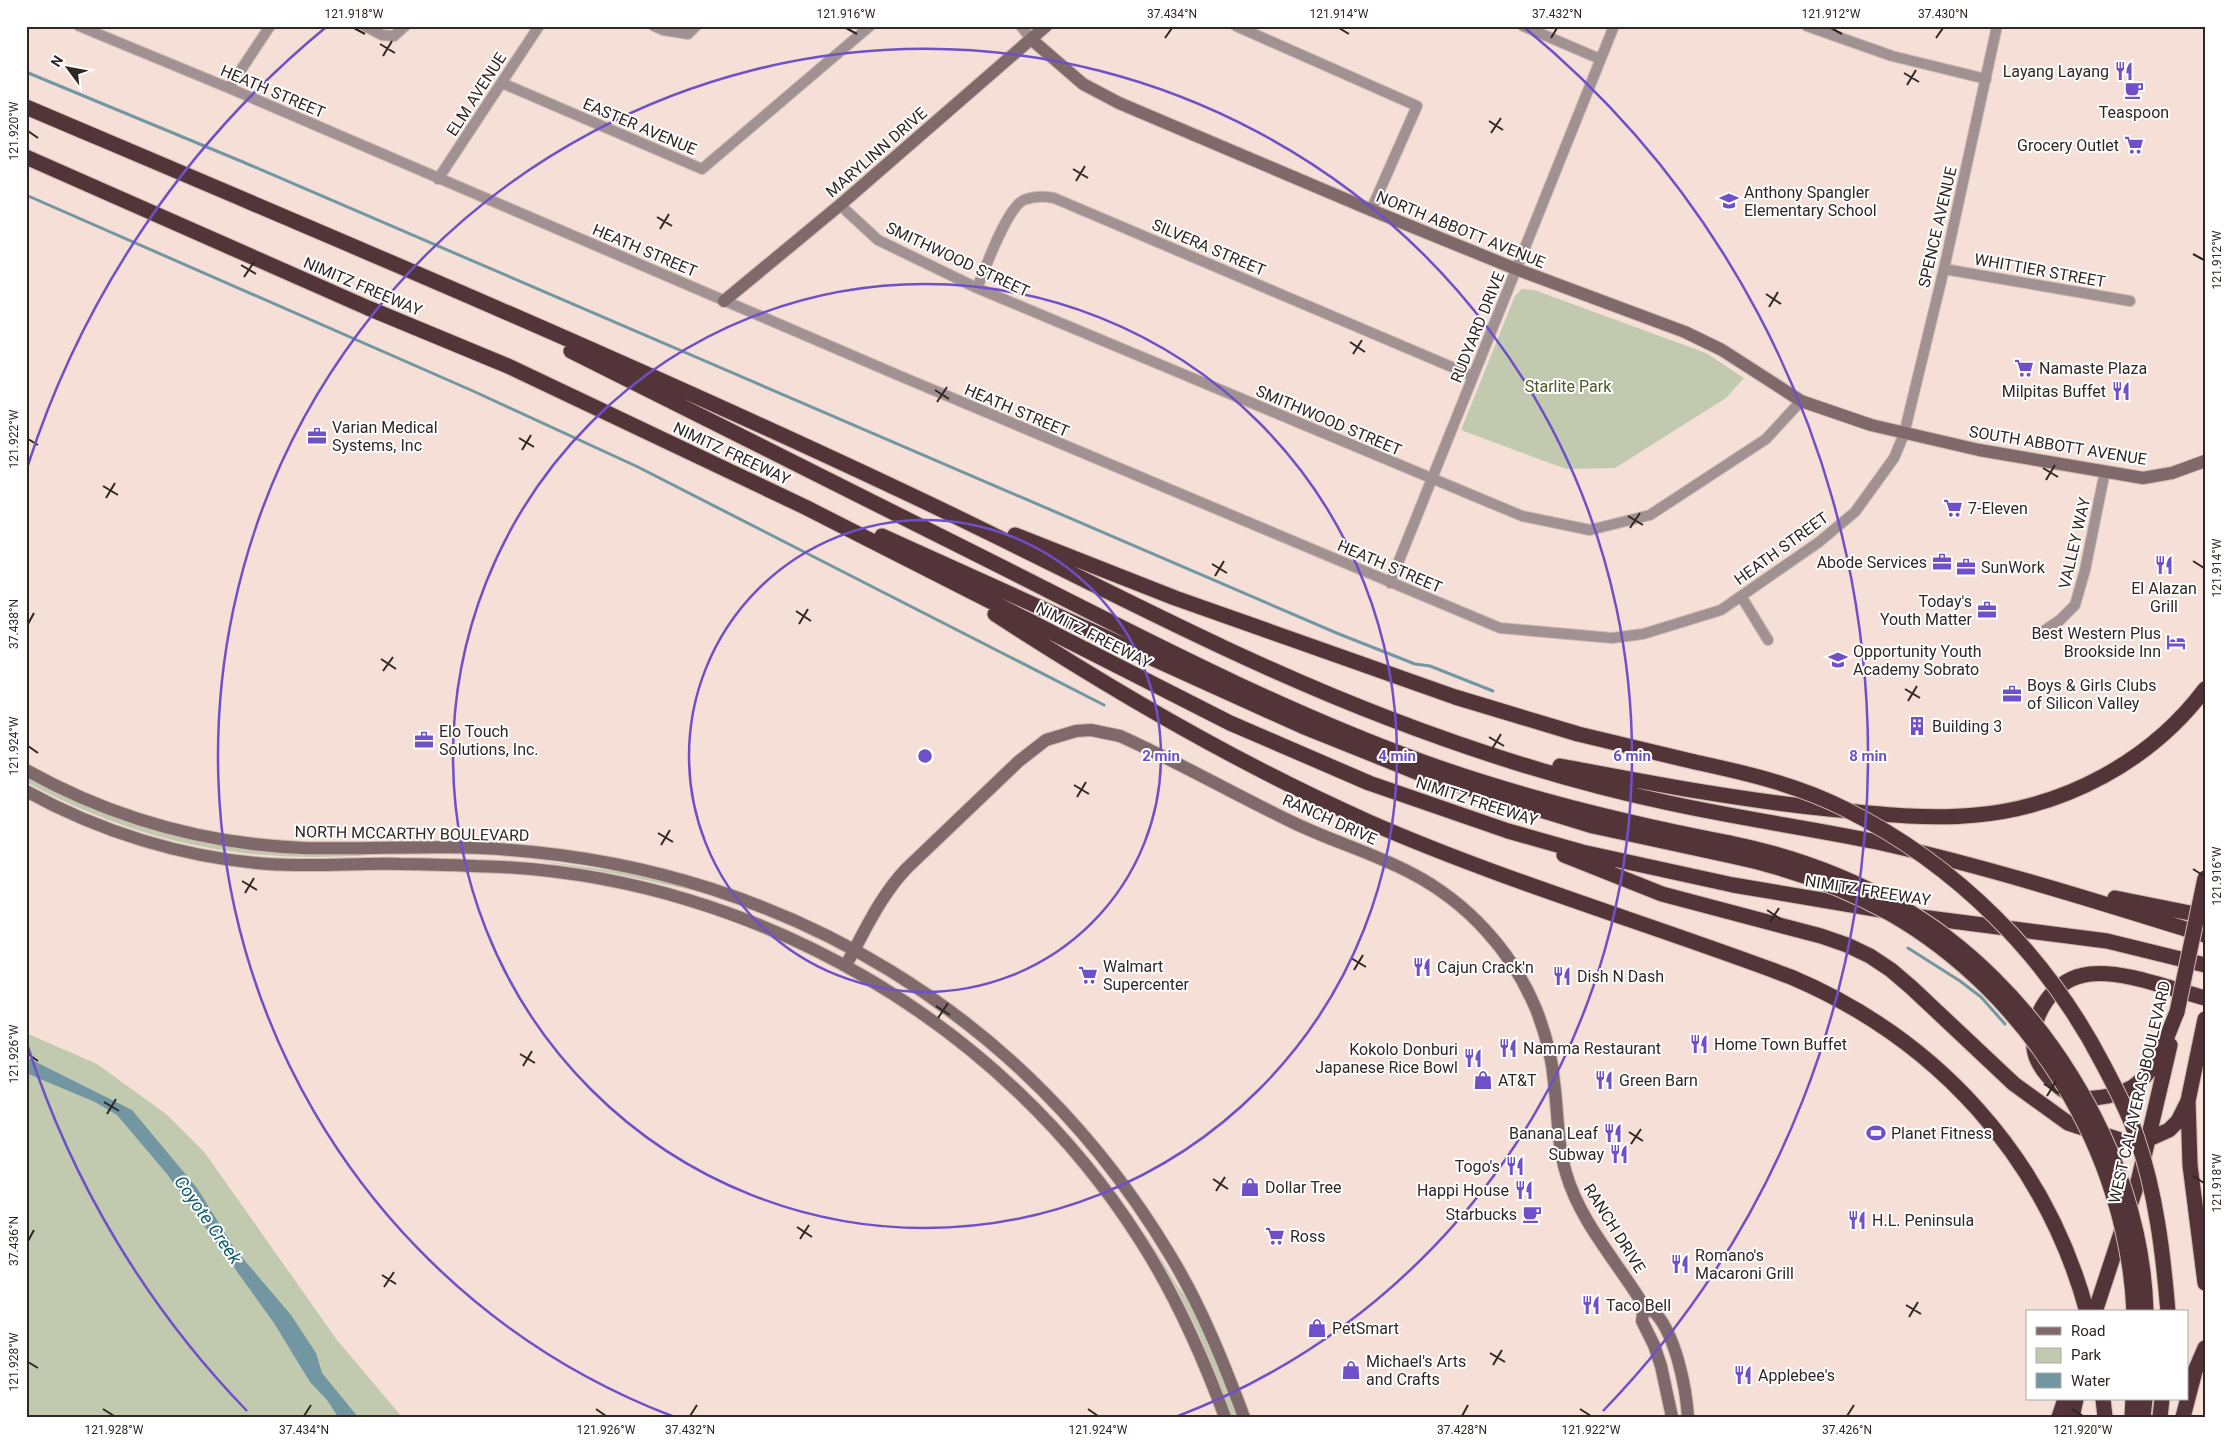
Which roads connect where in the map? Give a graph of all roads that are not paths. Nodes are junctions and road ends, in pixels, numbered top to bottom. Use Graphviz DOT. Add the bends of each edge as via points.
graph roads {
  1 [pos="79,26"];
  2 [pos="270,26"];
  3 [pos="365,26"];
  4 [pos="405,26"];
  5 [pos="539,26"];
  6 [pos="654,26"];
  7 [pos="696,26"];
  8 [pos="870,26"];
  9 [pos="1021,26"];
  10 [pos="1046,26"];
  11 [pos="1236,26"];
  12 [pos="1523,26"];
  13 [pos="1614,26"];
  14 [pos="1807,26"];
  15 [pos="1997,26"];
  16 [pos="1031,39"];
  17 [pos="1600,59"];
  18 [pos="1986,79"];
  19 [pos="502,83"];
  20 [pos="229,88"];
  21 [pos="26,107"];
  22 [pos="26,158"];
  23 [pos="438,179"];
  24 [pos="840,205"];
  25 [pos="1371,210"];
  26 [pos="401,266"];
  27 [pos="1516,269"];
  28 [pos="1944,269"];
  29 [pos="977,288"];
  30 [pos="724,301"];
  31 [pos="2130,301"];
  32 [pos="508,366"];
  33 [pos="1473,376"];
  34 [pos="1801,401"];
  35 [pos="1904,434"];
  36 [pos="2205,461"];
  37 [pos="2105,471"];
  38 [pos="1432,480"];
  39 [pos="901,490"];
  40 [pos="933,573"];
  41 [pos="1390,583"];
  42 [pos="1741,596"];
  43 [pos="2038,635"];
  44 [pos="1768,640"];
  45 [pos="2205,690"];
  46 [pos="1486,752"];
  47 [pos="26,770"];
  48 [pos="26,791"];
  49 [pos="1508,831"];
  50 [pos="1729,849"];
  51 [pos="2205,878"];
  52 [pos="2034,882"];
  53 [pos="2205,916"];
  54 [pos="2205,935"];
  55 [pos="855,949"];
  56 [pos="846,965"];
  57 [pos="2205,965"];
  58 [pos="2205,998"];
  59 [pos="2177,1012"];
  60 [pos="2205,1020"];
  61 [pos="2188,1101"];
  62 [pos="2148,1139"];
  63 [pos="2205,1283"];
  64 [pos="1644,1306"];
  65 [pos="2086,1310"];
  66 [pos="2096,1310"];
  67 [pos="2134,1310"];
  68 [pos="2146,1310"];
  69 [pos="2168,1310"];
  70 [pos="2205,1348"];
  71 [pos="2188,1398"];
  72 [pos="2065,1400"];
  73 [pos="2076,1400"];
  74 [pos="2103,1400"];
  75 [pos="2133,1400"];
  76 [pos="2144,1400"];
  77 [pos="2162,1400"];
  78 [pos="2187,1400"];
  79 [pos="1225,1417"];
  80 [pos="1244,1417"];
  81 [pos="1672,1417"];
  82 [pos="1688,1417"];
  83 [pos="2059,1417"];
  84 [pos="2072,1417"];
  85 [pos="2105,1417"];
  86 [pos="2132,1417"];
  87 [pos="2143,1417"];
  88 [pos="2160,1417"];
  89 [pos="2183,1417"];
  1 -- 20 [label="street, HEATH STREET"];
  2 -- 20 [label="street"];
  3 -- 4 [label="street" via="382,36 394,36"];
  5 -- 19 [label="street, ELM AVENUE"];
  6 -- 7 [label="street" via="688,34"];
  8 -- 19 [label="street, EASTER AVENUE" via="702,169"];
  9 -- 16 [label="street, NORTH ABBOTT AVENUE"];
  10 -- 16 [label="street, MARYLINN DRIVE"];
  11 -- 25 [label="street" via="1418,106"];
  12 -- 17 [label="street"];
  13 -- 17 [label="street, RUDYARD DRIVE"];
  14 -- 18 [label="street" via="1892,56"];
  15 -- 18 [label="street, SPENCE AVENUE"];
  16 -- 24 [label="street, MARYLINN DRIVE"];
  16 -- 25 [label="street, NORTH ABBOTT AVENUE" via="1068,73 1103,95"];
  17 -- 27 [label="street, RUDYARD DRIVE"];
  18 -- 28 [label="street, SPENCE AVENUE"];
  19 -- 23 [label="street, ELM AVENUE"];
  20 -- 23 [label="street, HEATH STREET"];
  21 -- 26 [label="highway, NIMITZ FREEWAY"];
  22 -- 32 [label="highway, NIMITZ FREEWAY"];
  23 -- 30 [label="street, HEATH STREET"];
  24 -- 29 [label="street, SMITHWOOD STREET" via="878,240"];
  24 -- 30 [label="street, MARYLINN DRIVE"];
  25 -- 27 [label="street, NORTH ABBOTT AVENUE"];
  26 -- 39 [label="highway, NIMITZ FREEWAY"];
  26 -- 50 [label="highway" via="1172,653 1306,715 1423,762 1534,797"];
  27 -- 33 [label="street, RUDYARD DRIVE"];
  27 -- 34 [label="street, NORTH ABBOTT AVENUE" via="1685,332 1722,350"];
  28 -- 31 [label="street, WHITTIER STREET"];
  28 -- 35 [label="street, SPENCE AVENUE"];
  29 -- 33 [label="street, SILVERA STREET" via="1009,216 1022,201 1039,196 1054,198"];
  29 -- 38 [label="street, SMITHWOOD STREET"];
  30 -- 41 [label="street, HEATH STREET"];
  32 -- 40 [label="highway, NIMITZ FREEWAY" via="805,506"];
  32 -- 50 [label="highway" via="573,390 978,581 1360,750 1419,773 1539,811 1630,835"];
  33 -- 38 [label="street, RUDYARD DRIVE"];
  34 -- 35 [label="street, NORTH ABBOTT AVENUE"];
  34 -- 38 [label="street, SMITHWOOD STREET" via="1766,439 1650,514 1590,530 1522,516"];
  35 -- 37 [label="street, SOUTH ABBOTT AVENUE"];
  35 -- 42 [label="street, HEATH STREET" via="1894,458 1855,512 1819,542"];
  36 -- 37 [label="street, SOUTH ABBOTT AVENUE" via="2172,473 2143,478"];
  37 -- 43 [label="street, VALLEY WAY" via="2075,605"];
  38 -- 41 [label="street, RUDYARD DRIVE"];
  39 -- 46 [label="highway, NIMITZ FREEWAY" via="1296,679 1388,718"];
  39 -- 69 [label="highway, bridge" via="1175,598 1455,697 1578,734 1756,775 1844,808 1890,834 1926,858 2001,921 2066,1000 2093,1044 2137,1136 2164,1255"];
  40 -- 49 [label="highway, NIMITZ FREEWAY" via="1300,755 1369,783"];
  40 -- 65 [label="highway" via="1171,723 1344,810 1495,873 1749,961 1830,993 1869,1016 1941,1071 1999,1134 2044,1204 2065,1248"];
  41 -- 42 [label="street, HEATH STREET" via="1500,628 1612,638 1643,634 1720,610"];
  42 -- 44 [label="street"];
  45 -- 46 [label="highway" via="2160,737 2092,784 2043,802 1976,816 1888,815 1767,803"];
  46 -- 52 [label="highway, NIMITZ FREEWAY" via="1580,781 1668,803 1876,842"];
  47 -- 55 [label="street, NORTH MCCARTHY BOULEVARD" via="120,814 228,841 306,848 507,849 621,864 748,900"];
  48 -- 56 [label="street, NORTH MCCARTHY BOULEVARD" via="113,831 186,852 225,859 306,866 506,867 632,885 742,917"];
  49 -- 57 [label="highway, NIMITZ FREEWAY" via="1582,852 1733,885 1930,918 2107,940"];
  49 -- 62 [label="highway" via="1662,894 1821,936 1870,956 1891,970 2014,1084 2048,1111 2068,1123 2123,1141"];
  50 -- 67 [label="highway, bridge" via="1811,877 1891,915 1963,966 2026,1031 2054,1070 2100,1158 2129,1257"];
  50 -- 68 [label="highway, bridge" via="1776,853 1858,884 1897,904 1971,957 2035,1023 2089,1107 2111,1154 2127,1200 2140,1255"];
  51 -- 59 [label="highway, WEST CALAVERAS BOULEVARD, bridge"];
  52 -- 53 [label="highway"];
  52 -- 54 [label="highway, NIMITZ FREEWAY"];
  55 -- 56 [label="street, RANCH DRIVE"];
  55 -- 64 [label="street, RANCH DRIVE" via="879,904 897,879 1032,749 1060,734 1076,731 1106,732 1133,742 1291,822 1412,873 1452,899 1486,930 1520,977 1542,1027 1552,1063 1562,1158 1572,1191 1589,1223"];
  55 -- 80 [label="street, NORTH MCCARTHY BOULEVARD" via="911,984 988,1042 1050,1099 1095,1149 1169,1254 1200,1309"];
  56 -- 79 [label="street, NORTH MCCARTHY BOULEVARD" via="901,999 976,1055 1037,1112 1081,1160 1122,1212 1169,1289 1197,1346"];
  58 -- 59 [label="highway" via="2109,975 2090,974 2071,979 2054,991 2042,1007 2034,1029 2034,1050 2043,1070 2057,1085 2075,1096 2097,1099 2122,1093 2139,1083 2154,1065"];
  59 -- 62 [label="highway, WEST CALAVERAS BOULEVARD"];
  60 -- 61 [label="highway"];
  61 -- 62 [label="highway" via="2178,1121 2169,1130"];
  61 -- 63 [label="highway" via="2191,1181"];
  62 -- 66 [label="highway, WEST CALAVERAS BOULEVARD" via="2139,1178"];
  64 -- 81 [label="street, RANCH DRIVE" via="1642,1321 1661,1366"];
  64 -- 82 [label="street, RANCH DRIVE" via="1656,1314 1669,1337 1683,1383"];
  70 -- 71 [label="highway"];
  72 -- 83 [label="highway"];
  73 -- 84 [label="highway"];
  74 -- 85 [label="highway"];
  75 -- 86 [label="highway"];
  76 -- 87 [label="highway"];
  77 -- 88 [label="highway"];
  78 -- 89 [label="highway"];
}
